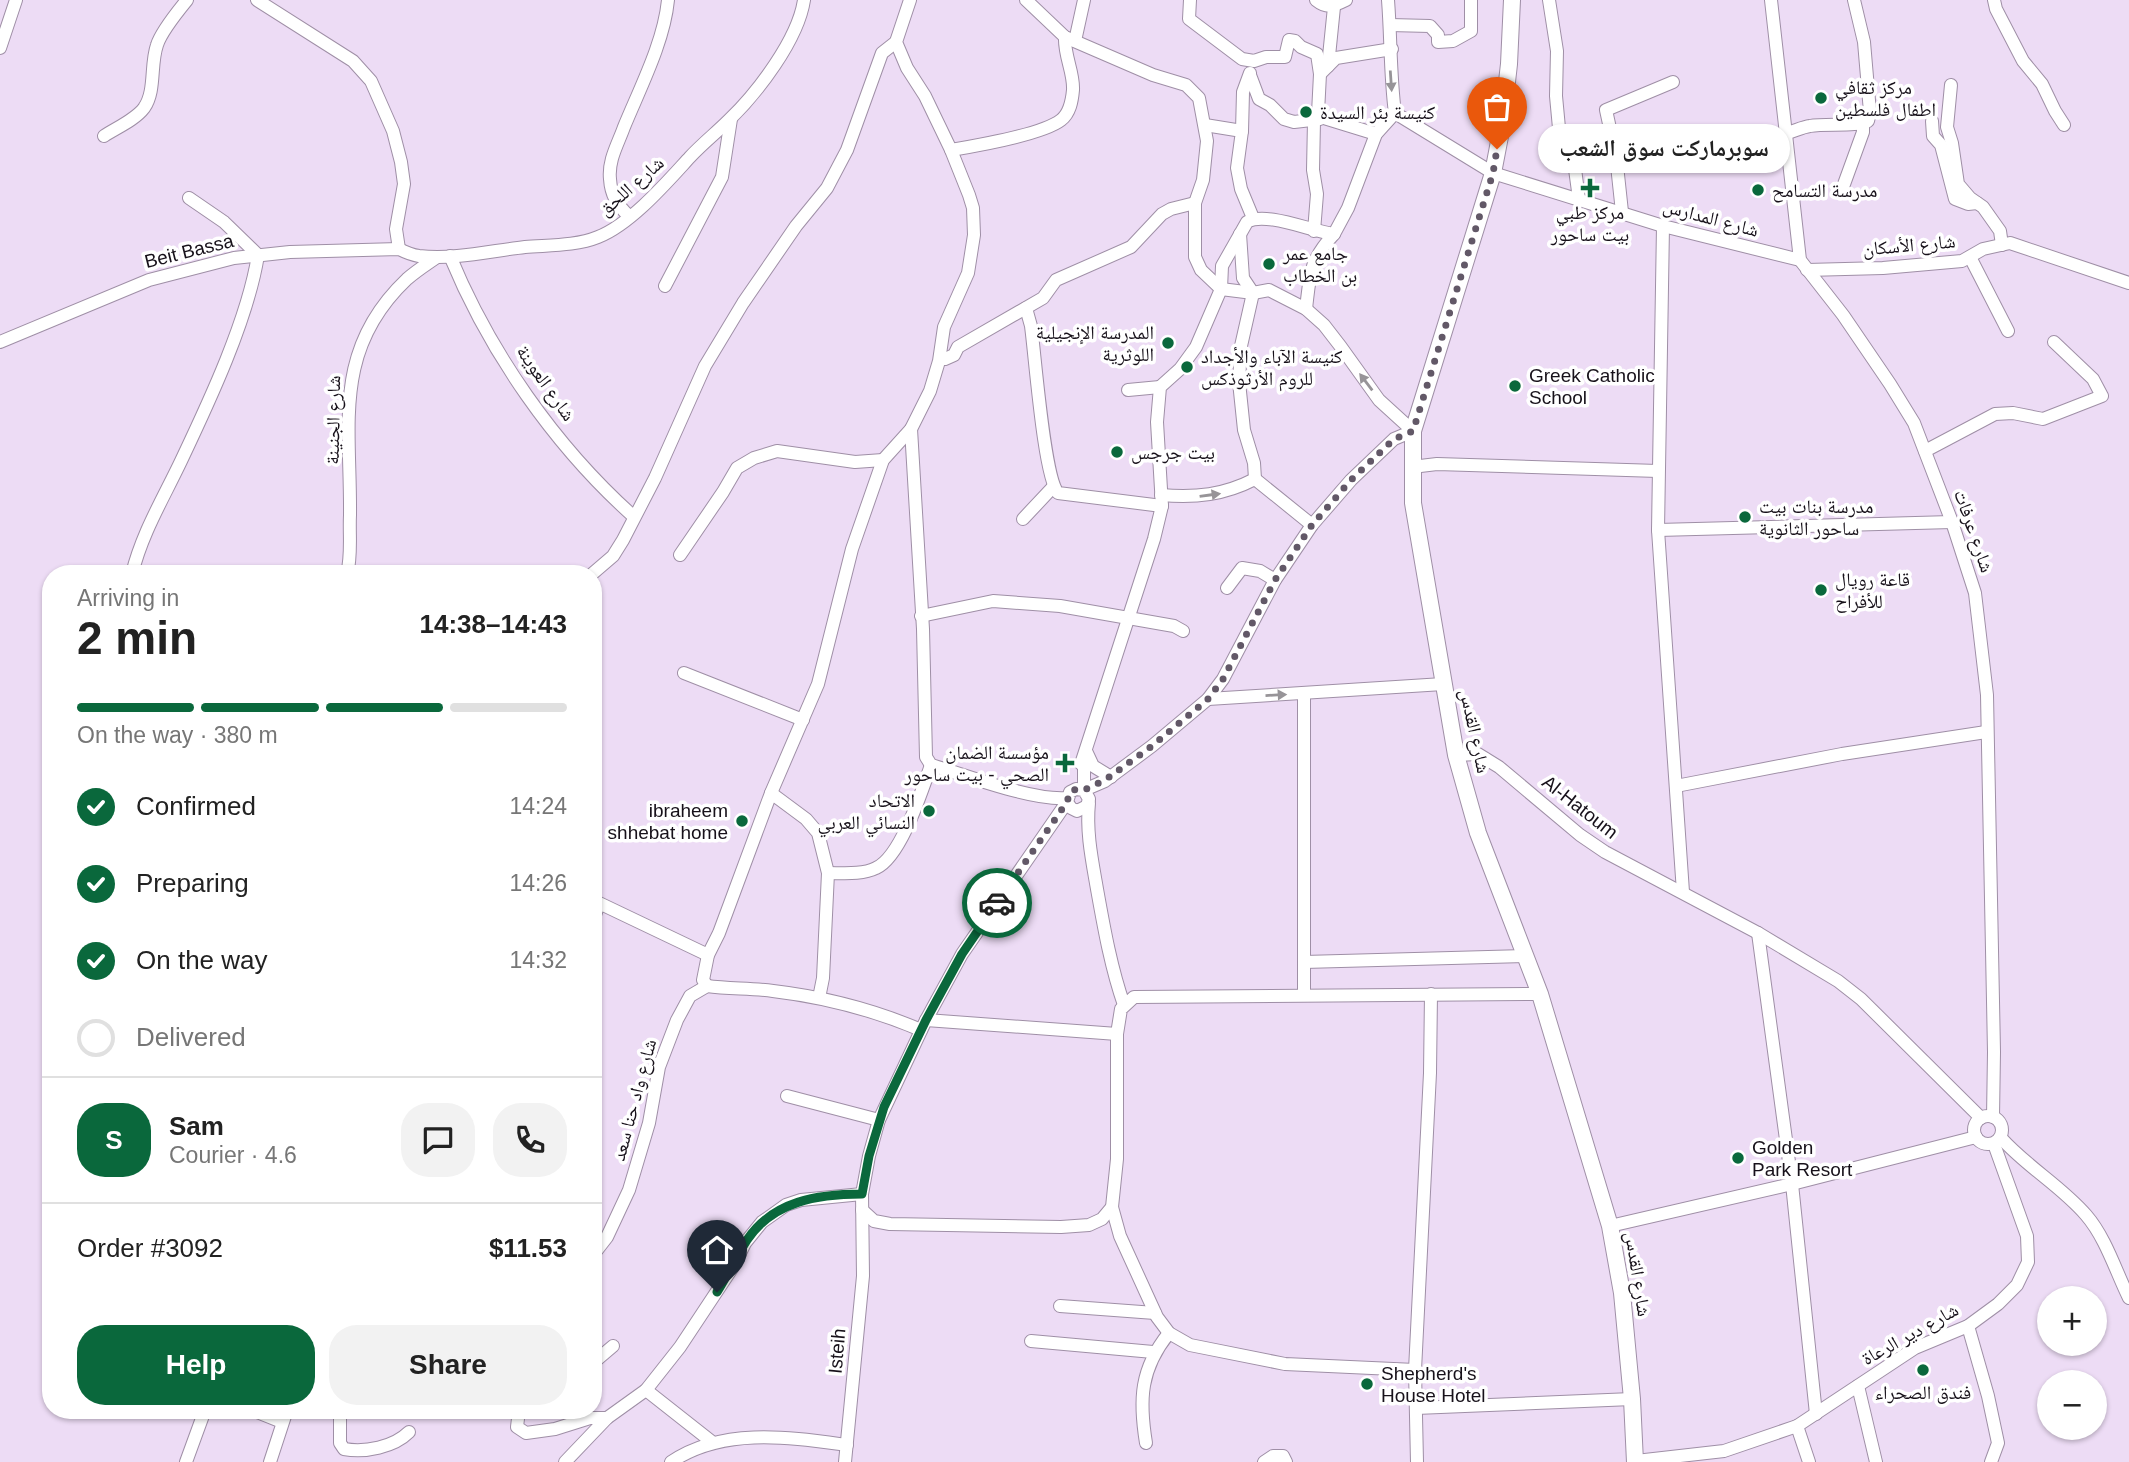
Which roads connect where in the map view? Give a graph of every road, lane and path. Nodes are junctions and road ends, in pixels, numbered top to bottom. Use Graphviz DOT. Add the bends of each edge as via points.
graph roads {
  1 [pos="16,0"];
  2 [pos="187,0"];
  3 [pos="257,0"];
  4 [pos="668,0"];
  5 [pos="804,0"];
  6 [pos="910,0"];
  7 [pos="1026,0"];
  8 [pos="1084,0"];
  9 [pos="1190,0"];
  10 [pos="1316,0"];
  11 [pos="1346,0"];
  12 [pos="1388,0"];
  13 [pos="1471,0"];
  14 [pos="1512,0"];
  15 [pos="1549,0"];
  16 [pos="1771,0"];
  17 [pos="1854,0"];
  18 [pos="1994,0"];
  19 [pos="1334,7"];
  20 [pos="1390,25"];
  21 [pos="1070,39"];
  22 [pos="896,42"];
  23 [pos="0,48"];
  24 [pos="1392,49"];
  25 [pos="1254,61"];
  26 [pos="1324,70"];
  27 [pos="1250,75"];
  28 [pos="1673,82"];
  29 [pos="1951,85"];
  30 [pos="1395,113"];
  31 [pos="731,119"];
  32 [pos="1319,119"];
  33 [pos="1932,121"];
  34 [pos="1863,124"];
  35 [pos="1205,125"];
  36 [pos="2064,125"];
  37 [pos="1242,131"];
  38 [pos="1787,133"];
  39 [pos="1376,134"];
  40 [pos="104,136"];
  41 [pos="951,150"];
  42 [pos="1493,173"];
  43 [pos="1843,187"];
  44 [pos="188,198"];
  45 [pos="1579,199"];
  46 [pos="1977,203"];
  47 [pos="1195,204"];
  48 [pos="1622,212"];
  49 [pos="629,216"];
  50 [pos="1253,218"];
  51 [pos="1663,226"];
  52 [pos="1314,231"];
  53 [pos="1239,232"];
  54 [pos="1334,234"];
  55 [pos="2002,245"];
  56 [pos="399,249"];
  57 [pos="258,255"];
  58 [pos="443,256"];
  59 [pos="1970,257"];
  60 [pos="1804,265"];
  61 [pos="2129,284"];
  62 [pos="665,286"];
  63 [pos="1221,289"];
  64 [pos="1253,293"];
  65 [pos="1026,308"];
  66 [pos="1306,309"];
  67 [pos="2008,331"];
  68 [pos="0,342"];
  69 [pos="2054,342"];
  70 [pos="950,352"];
  71 [pos="1160,387"];
  72 [pos="1128,390"];
  73 [pos="911,429"];
  74 [pos="1413,431"];
  75 [pos="1925,451"];
  76 [pos="883,460"];
  77 [pos="1412,467"];
  78 [pos="1658,471"];
  79 [pos="1255,479"];
  80 [pos="1053,487"];
  81 [pos="1161,500"];
  82 [pos="634,516"];
  83 [pos="1023,519"];
  84 [pos="1952,522"];
  85 [pos="1312,525"];
  86 [pos="1658,530"];
  87 [pos="680,555"];
  88 [pos="135,565"];
  89 [pos="349,565"];
  90 [pos="602,565"];
  91 [pos="1275,580"];
  92 [pos="1227,588"];
  93 [pos="921,616"];
  94 [pos="1127,617"];
  95 [pos="1184,631"];
  96 [pos="684,673"];
  97 [pos="1223,679"];
  98 [pos="1443,684"];
  99 [pos="1304,694"];
  100 [pos="1239,697"];
  101 [pos="1208,699"];
  102 [pos="803,719"];
  103 [pos="1986,732"];
  104 [pos="1085,754"];
  105 [pos="1456,755"];
  106 [pos="931,765"];
  107 [pos="1108,779"];
  108 [pos="1676,786"];
  109 [pos="1084,790"];
  110 [pos="1068,797"];
  111 [pos="769,798"];
  112 [pos="1088,803"];
  113 [pos="1077,811"];
  114 [pos="1089,839"];
  115 [pos="828,873"];
  116 [pos="1683,892"];
  117 [pos="602,904"];
  118 [pos="1758,933"];
  119 [pos="708,956"];
  120 [pos="1525,956"];
  121 [pos="1304,962"];
  122 [pos="707,986"];
  123 [pos="1540,994"];
  124 [pos="1304,995"];
  125 [pos="1431,995"];
  126 [pos="819,998"];
  127 [pos="1124,1005"];
  128 [pos="923,1025"];
  129 [pos="1117,1034"];
  130 [pos="787,1096"];
  131 [pos="1987,1118"];
  132 [pos="878,1120"];
  133 [pos="1976,1137"];
  134 [pos="1998,1141"];
  135 [pos="1792,1184"];
  136 [pos="862,1194"];
  137 [pos="1112,1207"];
  138 [pos="862,1210"];
  139 [pos="890,1224"];
  140 [pos="1609,1226"];
  141 [pos="864,1242"];
  142 [pos="602,1243"];
  143 [pos="2129,1298"];
  144 [pos="1060,1306"];
  145 [pos="1155,1313"];
  146 [pos="1968,1325"];
  147 [pos="1168,1333"];
  148 [pos="1031,1341"];
  149 [pos="613,1346"];
  150 [pos="1153,1352"];
  151 [pos="602,1355"];
  152 [pos="1415,1370"];
  153 [pos="1858,1386"];
  154 [pos="646,1390"];
  155 [pos="1632,1399"];
  156 [pos="1416,1408"];
  157 [pos="1816,1414"];
  158 [pos="200,1419"];
  159 [pos="283,1419"];
  160 [pos="340,1419"];
  161 [pos="518,1419"];
  162 [pos="587,1419"];
  163 [pos="602,1419"];
  164 [pos="607,1419"];
  165 [pos="1797,1426"];
  166 [pos="409,1432"];
  167 [pos="712,1442"];
  168 [pos="1146,1444"];
  169 [pos="847,1445"];
  170 [pos="186,1462"];
  171 [pos="270,1462"];
  172 [pos="565,1462"];
  173 [pos="671,1462"];
  174 [pos="845,1462"];
  175 [pos="1264,1462"];
  176 [pos="1286,1462"];
  177 [pos="1417,1462"];
  178 [pos="1636,1462"];
  179 [pos="1809,1462"];
  180 [pos="1876,1462"];
  181 [pos="1991,1462"];
  1 -- 23 [label="street"];
  2 -- 40 [label="street" via="158,41 145,107"];
  3 -- 56 [label="street" via="353,61 371,81 401,162 404,184 396,229"];
  4 -- 49 [label="street" via="656,48 613,152 609,176 613,195"];
  5 -- 31 [label="street, شارع اللحق" via="787,47"];
  6 -- 22 [label="street"];
  7 -- 21 [label="street"];
  8 -- 21 [label="street"];
  9 -- 25 [label="street" via="1189,19 1242,59"];
  10 -- 19 [label="street"];
  11 -- 19 [label="street"];
  12 -- 20 [label="street"];
  13 -- 20 [label="street" via="1471,31 1453,41 1438,42 1430,26"];
  14 -- 42 [label="main road, شارع القدس" via="1505,102"];
  15 -- 45 [label="street" via="1557,51 1559,128 1571,139"];
  16 -- 38 [label="street"];
  17 -- 34 [label="street" via="1864,43 1870,112"];
  18 -- 36 [label="street" via="2023,61 2042,84"];
  19 -- 26 [label="street"];
  20 -- 24 [label="street"];
  21 -- 35 [label="street" via="1186,85 1199,98"];
  21 -- 41 [label="street" via="1073,88 1069,110 1060,120 1035,132"];
  22 -- 41 [label="street"];
  22 -- 82 [label="street" via="882,53 847,150 827,188 758,281 705,366"];
  24 -- 26 [label="street" via="1336,58"];
  24 -- 30 [label="street, one-way"];
  25 -- 26 [label="street" via="1285,57 1289,40 1317,54"];
  25 -- 27 [label="street"];
  26 -- 32 [label="street"];
  27 -- 32 [label="street" via="1259,99 1284,120"];
  27 -- 37 [label="street" via="1243,92"];
  28 -- 48 [label="street" via="1606,110"];
  29 -- 46 [label="street" via="1947,127 1953,164 1958,184"];
  30 -- 39 [label="street"];
  30 -- 42 [label="street, شارع المدارس"];
  31 -- 49 [label="street, شارع اللحق"];
  31 -- 62 [label="street" via="722,177"];
  32 -- 39 [label="street"];
  32 -- 52 [label="street" via="1313,170 1317,194"];
  33 -- 46 [label="street" via="1955,199"];
  34 -- 38 [label="street" via="1808,126"];
  34 -- 43 [label="street"];
  35 -- 37 [label="street"];
  35 -- 47 [label="street" via="1203,180"];
  37 -- 50 [label="street" via="1237,169"];
  38 -- 60 [label="street"];
  39 -- 54 [label="street"];
  41 -- 70 [label="street" via="973,208 974,235 968,273 944,327 943,338"];
  42 -- 45 [label="street, شارع المدارس"];
  42 -- 74 [label="main road, شارع القدس"];
  44 -- 57 [label="street" via="224,222"];
  45 -- 48 [label="street, شارع المدارس"];
  46 -- 55 [label="street" via="2000,231"];
  47 -- 63 [label="street" via="1195,257 1201,270"];
  47 -- 65 [label="street" via="1162,214 1131,247 1056,280 1043,298"];
  48 -- 51 [label="street, شارع المدارس"];
  49 -- 58 [label="street, شارع اللحق" via="612,230 574,243"];
  50 -- 52 [label="street" via="1280,220"];
  50 -- 53 [label="street"];
  51 -- 60 [label="street, شارع المدارس"];
  51 -- 78 [label="street"];
  52 -- 54 [label="street"];
  53 -- 63 [label="street" via="1222,266"];
  53 -- 64 [label="street" via="1243,278"];
  54 -- 66 [label="street" via="1312,263"];
  55 -- 59 [label="street, شارع الأسكان"];
  55 -- 61 [label="street" via="2010,243"];
  56 -- 57 [label="street, Beit Bassa"];
  56 -- 58 [label="street, شارع اللحق" via="416,256"];
  57 -- 68 [label="street, Beit Bassa" via="149,279"];
  57 -- 88 [label="street" via="228,352 185,454 150,521"];
  58 -- 82 [label="street, شارع العوينة" via="527,396 589,472"];
  58 -- 89 [label="street, شارع الجنينة" via="408,278 379,312 355,358 349,386"];
  59 -- 60 [label="street, شارع الأسكان" via="1883,268"];
  59 -- 67 [label="street"];
  60 -- 75 [label="street, شارع عرفات" via="1890,384"];
  63 -- 64 [label="street"];
  63 -- 71 [label="street" via="1196,347"];
  64 -- 66 [label="street" via="1269,290"];
  64 -- 79 [label="street" via="1238,361 1244,430"];
  65 -- 70 [label="street"];
  65 -- 80 [label="street"];
  74 -- 66 [label="street, one-way" via="1380,400"];
  69 -- 75 [label="street" via="2093,379 2102,396 2043,419 1995,414"];
  70 -- 73 [label="street"];
  71 -- 72 [label="street"];
  71 -- 81 [label="street"];
  73 -- 76 [label="street"];
  73 -- 93 [label="street"];
  74 -- 77 [label="main road, شارع القدس"];
  74 -- 85 [label="street" via="1394,439"];
  75 -- 84 [label="street, شارع عرفات"];
  76 -- 87 [label="street" via="855,462 777,451 754,458 737,468"];
  76 -- 102 [label="street"];
  77 -- 78 [label="street"];
  77 -- 98 [label="main road, شارع القدس" via="1413,503"];
  78 -- 86 [label="street"];
  81 -- 79 [label="street, one-way" via="1209,496"];
  79 -- 85 [label="street"];
  80 -- 81 [label="street" via="1058,493"];
  80 -- 83 [label="street"];
  81 -- 94 [label="street" via="1154,539"];
  82 -- 90 [label="street" via="613,556"];
  84 -- 86 [label="street"];
  84 -- 103 [label="street, شارع عرفات" via="1975,593 1987,695"];
  85 -- 91 [label="street"];
  86 -- 108 [label="street"];
  91 -- 92 [label="street" via="1242,568"];
  91 -- 97 [label="street"];
  93 -- 94 [label="street" via="993,601"];
  93 -- 106 [label="street" via="926,757"];
  94 -- 95 [label="street"];
  94 -- 104 [label="street"];
  96 -- 102 [label="street"];
  97 -- 100 [label="street" via="1227,689"];
  97 -- 101 [label="street"];
  98 -- 99 [label="street"];
  98 -- 105 [label="main road, شارع القدس"];
  100 -- 99 [label="street, one-way"];
  99 -- 121 [label="street"];
  100 -- 101 [label="street"];
  101 -- 107 [label="street"];
  102 -- 111 [label="street"];
  103 -- 108 [label="street"];
  103 -- 131 [label="street, شارع عرفات" via="1994,1052"];
  104 -- 107 [label="street"];
  104 -- 109 [label="street"];
  104 -- 110 [label="street, Isteih"];
  105 -- 116 [label="street, Al-Hatoum" via="1478,754 1499,766 1580,835"];
  105 -- 120 [label="main road, شارع القدس" via="1478,833"];
  106 -- 110 [label="street" via="1051,799"];
  106 -- 115 [label="street" via="916,808 886,863 861,872"];
  107 -- 109 [label="street"];
  107 -- 112 [label="street"];
  108 -- 116 [label="street"];
  109 -- 110 [label="street" via="1076,789"];
  109 -- 112 [label="street"];
  110 -- 113 [label="street"];
  110 -- 128 [label="street, Isteih" via="962,954"];
  111 -- 115 [label="street" via="806,819 818,833"];
  111 -- 119 [label="street"];
  112 -- 113 [label="street"];
  112 -- 114 [label="street"];
  113 -- 114 [label="street"];
  114 -- 127 [label="street"];
  115 -- 126 [label="street"];
  116 -- 118 [label="street, Al-Hatoum"];
  117 -- 119 [label="street"];
  118 -- 131 [label="street, Al-Hatoum" via="1861,999"];
  118 -- 135 [label="street"];
  119 -- 122 [label="street" via="703,980"];
  120 -- 121 [label="street"];
  120 -- 123 [label="main road, شارع القدس"];
  121 -- 124 [label="street"];
  122 -- 126 [label="street"];
  122 -- 142 [label="street, شارع واد حنا سعد" via="690,996 677,1020 659,1067 649,1123 629,1190"];
  123 -- 125 [label="street"];
  123 -- 140 [label="main road, شارع القدس"];
  124 -- 125 [label="street"];
  124 -- 127 [label="street" via="1152,996 1134,998"];
  125 -- 152 [label="street"];
  126 -- 128 [label="street"];
  127 -- 129 [label="street"];
  128 -- 129 [label="street"];
  128 -- 132 [label="street, Isteih"];
  129 -- 137 [label="street" via="1117,1159"];
  130 -- 132 [label="street"];
  131 -- 133 [label="street" via="1976,1124"];
  131 -- 134 [label="street" via="2000,1122 2003,1129"];
  132 -- 136 [label="street, Isteih"];
  133 -- 134 [label="street" via="1980,1142"];
  133 -- 135 [label="street"];
  134 -- 143 [label="street" via="2062,1190 2089,1218"];
  134 -- 146 [label="street, شارع دير الرعاة" via="2027,1236 2028,1262 2017,1285"];
  135 -- 140 [label="street"];
  135 -- 157 [label="street"];
  136 -- 138 [label="street, Isteih"];
  136 -- 154 [label="street" via="802,1200 762,1222 680,1347"];
  137 -- 139 [label="street" via="1102,1219 1080,1226"];
  137 -- 145 [label="street"];
  138 -- 139 [label="street" via="874,1221"];
  138 -- 141 [label="street, Isteih"];
  139 -- 141 [label="street" via="872,1229"];
  140 -- 155 [label="main road, شارع القدس" via="1622,1293"];
  141 -- 169 [label="street, Isteih"];
  144 -- 145 [label="street"];
  145 -- 147 [label="street"];
  146 -- 153 [label="street, شارع دير الرعاة" via="1915,1349"];
  146 -- 181 [label="street" via="1998,1443"];
  147 -- 150 [label="street"];
  147 -- 152 [label="street" via="1190,1345 1285,1364"];
  148 -- 150 [label="street"];
  149 -- 151 [label="street"];
  150 -- 168 [label="street" via="1141,1415"];
  152 -- 156 [label="street"];
  153 -- 157 [label="street, شارع دير الرعاة"];
  153 -- 180 [label="street"];
  154 -- 164 [label="street"];
  154 -- 167 [label="street"];
  155 -- 156 [label="street"];
  155 -- 178 [label="main road, شارع القدس"];
  156 -- 177 [label="street"];
  157 -- 165 [label="street, شارع دير الرعاة"];
  158 -- 170 [label="street"];
  159 -- 171 [label="street"];
  160 -- 166 [label="street" via="340,1443 352,1451 398,1443"];
  161 -- 162 [label="street" via="517,1427 526,1433"];
  163 -- 164 [label="street"];
  164 -- 172 [label="street"];
  165 -- 178 [label="street, شارع دير الرعاة" via="1724,1451"];
  165 -- 179 [label="street"];
  167 -- 169 [label="street" via="769,1437"];
  167 -- 173 [label="street"];
  169 -- 174 [label="street, Isteih"];
  175 -- 176 [label="street" via="1273,1456 1283,1456"];
}
